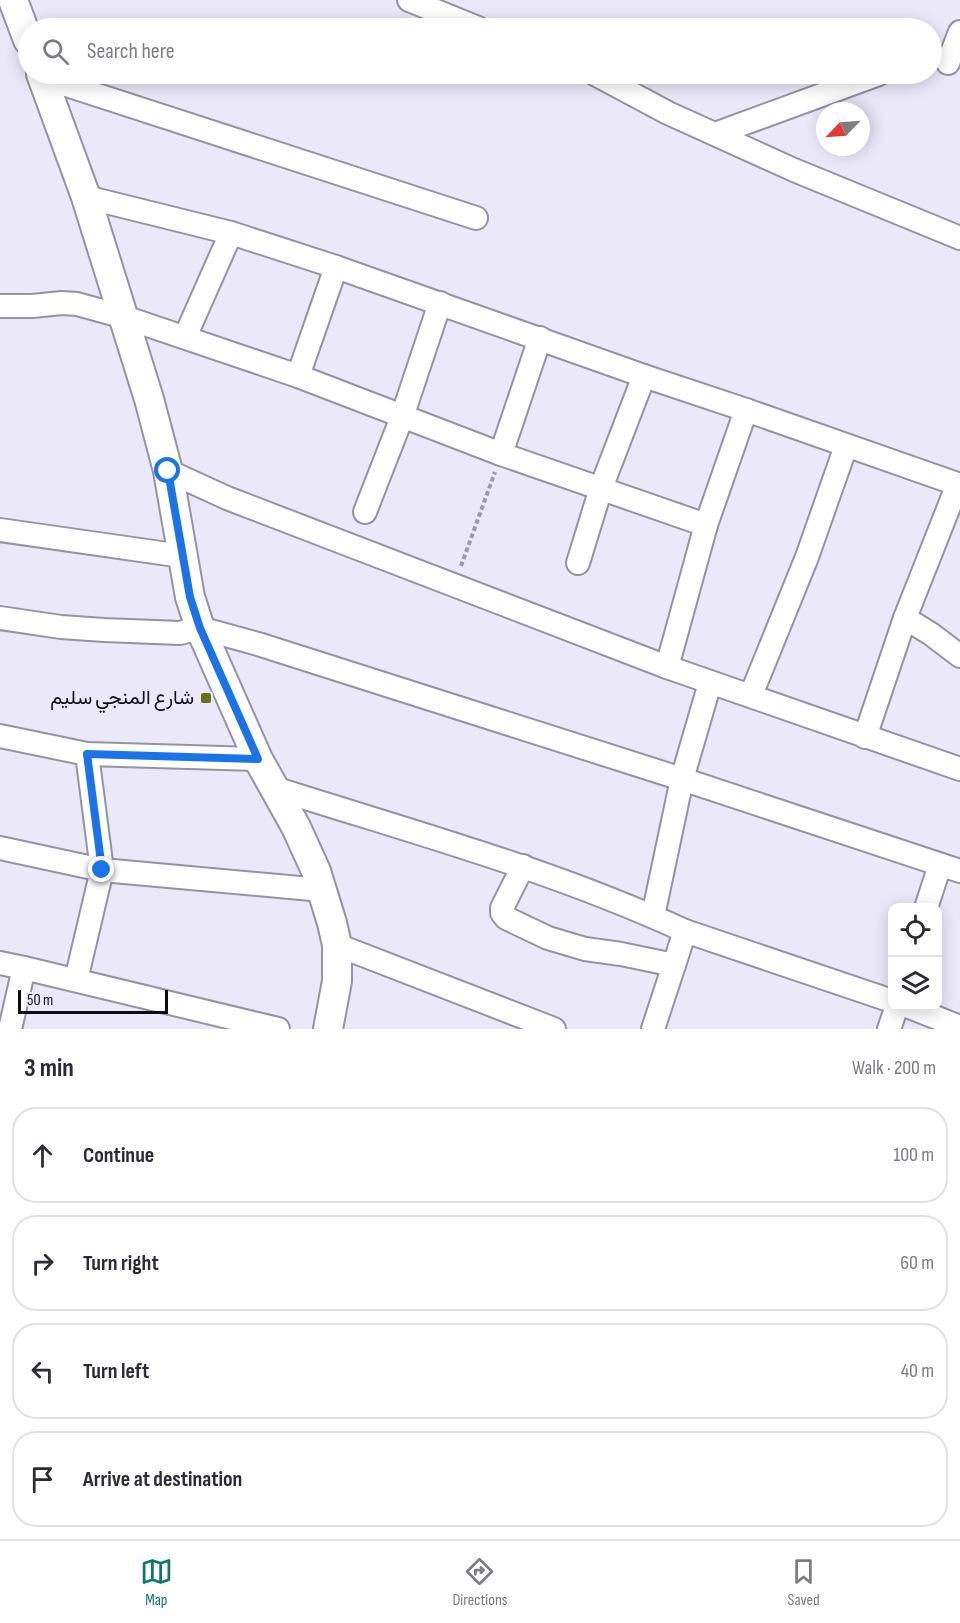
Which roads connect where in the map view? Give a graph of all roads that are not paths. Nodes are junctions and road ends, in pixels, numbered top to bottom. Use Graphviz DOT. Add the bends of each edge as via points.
graph roads {
  1 [pos="13,0"];
  2 [pos="409,0"];
  3 [pos="20,18"];
  4 [pos="453,18"];
  5 [pos="960,32"];
  6 [pos="946,65"];
  7 [pos="45,84"];
  8 [pos="69,84"];
  9 [pos="614,84"];
  10 [pos="852,84"];
  11 [pos="715,134"];
  12 [pos="86,197"];
  13 [pos="476,218"];
  14 [pos="231,233"];
  15 [pos="960,238"];
  16 [pos="336,267"];
  17 [pos="440,303"];
  18 [pos="0,306"];
  19 [pos="124,317"];
  20 [pos="185,337"];
  21 [pos="540,338"];
  22 [pos="298,375"];
  23 [pos="644,376"];
  24 [pos="746,410"];
  25 [pos="402,417"];
  26 [pos="846,446"];
  27 [pos="501,454"];
  28 [pos="168,471"];
  29 [pos="959,484"];
  30 [pos="601,488"];
  31 [pos="365,512"];
  32 [pos="706,525"];
  33 [pos="0,530"];
  34 [pos="182,556"];
  35 [pos="578,564"];
  36 [pos="0,618"];
  37 [pos="905,618"];
  38 [pos="200,628"];
  39 [pos="960,656"];
  40 [pos="667,667"];
  41 [pos="710,682"];
  42 [pos="751,695"];
  43 [pos="0,736"];
  44 [pos="865,737"];
  45 [pos="87,754"];
  46 [pos="258,759"];
  47 [pos="960,769"];
  48 [pos="682,779"];
  49 [pos="274,788"];
  50 [pos="0,848"];
  51 [pos="523,866"];
  52 [pos="950,868"];
  53 [pos="102,870"];
  54 [pos="322,890"];
  55 [pos="929,903"];
  56 [pos="653,916"];
  57 [pos="685,931"];
  58 [pos="337,945"];
  59 [pos="0,963"];
  60 [pos="674,965"];
  61 [pos="24,968"];
  62 [pos="76,980"];
  63 [pos="888,1000"];
  64 [pos="895,1011"];
  65 [pos="920,1011"];
  66 [pos="960,1027"];
  67 [pos="10,1029"];
  68 [pos="278,1029"];
  69 [pos="328,1029"];
  70 [pos="555,1029"];
  71 [pos="653,1029"];
  72 [pos="889,1029"];
  1 -- 3 [label="street"];
  2 -- 4 [label="street"];
  5 -- 6 [label="street"];
  7 -- 12 [label="street"];
  8 -- 13 [label="street"];
  9 -- 11 [label="street"];
  10 -- 11 [label="street"];
  11 -- 15 [label="street"];
  12 -- 14 [label="street"];
  12 -- 19 [label="street"];
  14 -- 16 [label="street"];
  14 -- 20 [label="street"];
  16 -- 17 [label="street"];
  16 -- 22 [label="street"];
  17 -- 21 [label="street"];
  17 -- 25 [label="street"];
  18 -- 19 [label="street" via="77,304"];
  19 -- 20 [label="street"];
  19 -- 28 [label="street"];
  20 -- 22 [label="street"];
  21 -- 23 [label="street"];
  21 -- 27 [label="street"];
  22 -- 25 [label="street"];
  23 -- 24 [label="street"];
  23 -- 30 [label="street"];
  24 -- 26 [label="street"];
  24 -- 32 [label="street"];
  25 -- 27 [label="street"];
  25 -- 31 [label="street"];
  26 -- 29 [label="street"];
  26 -- 42 [label="street" via="807,557"];
  27 -- 30 [label="street"];
  28 -- 34 [label="street"];
  28 -- 40 [label="street" via="227,498"];
  29 -- 37 [label="street"];
  30 -- 32 [label="street"];
  30 -- 35 [label="street"];
  32 -- 40 [label="street"];
  33 -- 34 [label="street"];
  34 -- 38 [label="street"];
  36 -- 38 [label="street" via="104,630 180,633"];
  37 -- 39 [label="street"];
  37 -- 44 [label="street"];
  38 -- 46 [label="street"];
  38 -- 48 [label="street"];
  40 -- 41 [label="street"];
  41 -- 42 [label="street"];
  41 -- 48 [label="street"];
  42 -- 44 [label="street"];
  43 -- 45 [label="street"];
  44 -- 47 [label="street"];
  45 -- 46 [label="street"];
  45 -- 53 [label="street"];
  46 -- 49 [label="street"];
  48 -- 52 [label="street"];
  48 -- 56 [label="street"];
  49 -- 51 [label="street"];
  49 -- 54 [label="street" via="296,827"];
  50 -- 53 [label="street"];
  51 -- 56 [label="street"];
  51 -- 60 [label="street" via="502,908 506,918 548,938 585,949"];
  52 -- 55 [label="street"];
  53 -- 54 [label="street"];
  53 -- 62 [label="street"];
  54 -- 58 [label="street"];
  56 -- 57 [label="street"];
  57 -- 60 [label="street"];
  57 -- 63 [label="street"];
  58 -- 69 [label="street" via="337,981"];
  58 -- 70 [label="street"];
  59 -- 61 [label="street"];
  60 -- 71 [label="street"];
  61 -- 62 [label="street"];
  61 -- 67 [label="street"];
  62 -- 68 [label="street"];
  64 -- 72 [label="street"];
  65 -- 66 [label="street"];
}
